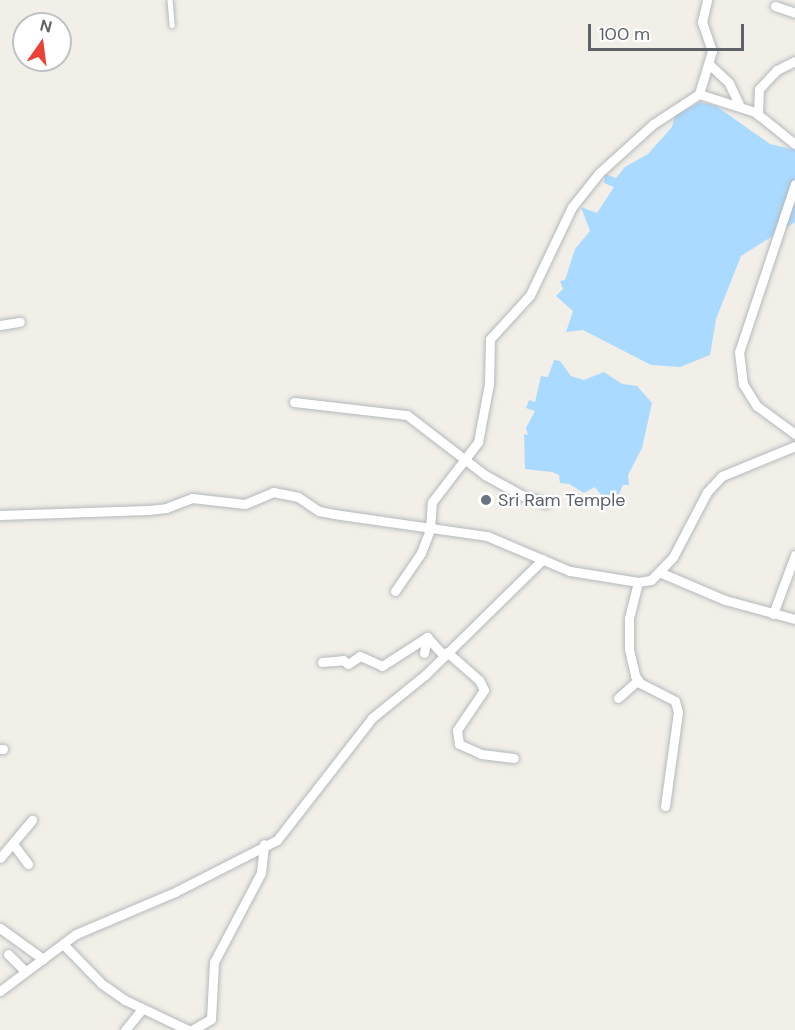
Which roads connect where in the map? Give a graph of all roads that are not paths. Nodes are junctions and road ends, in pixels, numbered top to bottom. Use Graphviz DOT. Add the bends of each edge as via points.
graph roads {
  1 [pos="170,0"];
  2 [pos="707,0"];
  3 [pos="775,6"];
  4 [pos="795,13"];
  5 [pos="172,25"];
  6 [pos="795,61"];
  7 [pos="710,65"];
  8 [pos="699,94"];
  9 [pos="738,104"];
  10 [pos="758,115"];
  11 [pos="795,144"];
  12 [pos="795,184"];
  13 [pos="20,322"];
  14 [pos="0,325"];
  15 [pos="294,402"];
  16 [pos="795,434"];
  17 [pos="795,446"];
  18 [pos="462,459"];
  19 [pos="546,502"];
  20 [pos="0,514"];
  21 [pos="430,529"];
  22 [pos="795,555"];
  23 [pos="543,559"];
  24 [pos="659,572"];
  25 [pos="638,582"];
  26 [pos="395,591"];
  27 [pos="773,614"];
  28 [pos="795,619"];
  29 [pos="427,638"];
  30 [pos="415,646"];
  31 [pos="424,653"];
  32 [pos="445,653"];
  33 [pos="412,657"];
  34 [pos="322,662"];
  35 [pos="638,680"];
  36 [pos="618,698"];
  37 [pos="514,758"];
  38 [pos="665,806"];
  39 [pos="32,820"];
  40 [pos="13,844"];
  41 [pos="264,844"];
  42 [pos="0,858"];
  43 [pos="28,864"];
  44 [pos="0,928"];
  45 [pos="63,944"];
  46 [pos="8,954"];
  47 [pos="43,959"];
  48 [pos="25,971"];
  49 [pos="0,991"];
  50 [pos="141,1010"];
  51 [pos="125,1030"];
  52 [pos="190,1030"];
  1 -- 5 [label="lane"];
  2 -- 7 [label="street" via="702,22 712,44"];
  3 -- 4 [label="street"];
  6 -- 10 [label="street" via="777,70 759,89"];
  7 -- 8 [label="street"];
  7 -- 9 [label="street" via="729,83"];
  8 -- 9 [label="street"];
  8 -- 18 [label="street" via="639,136 599,172 572,207 530,295 490,339 483,429 478,442"];
  9 -- 10 [label="street"];
  10 -- 11 [label="street"];
  12 -- 16 [label="street" via="739,352 743,384 756,406"];
  13 -- 14 [label="street"];
  15 -- 18 [label="street" via="407,415"];
  17 -- 24 [label="street" via="722,476 708,492 673,557"];
  18 -- 19 [label="street" via="498,483"];
  18 -- 21 [label="street" via="432,502"];
  20 -- 21 [label="street" via="148,510 192,498 244,504 273,492 298,497 319,511"];
  21 -- 23 [label="street" via="494,538"];
  21 -- 26 [label="street" via="416,565 403,575"];
  22 -- 27 [label="street"];
  23 -- 25 [label="street" via="570,571"];
  23 -- 32 [label="street"];
  24 -- 25 [label="street" via="651,580"];
  24 -- 27 [label="street" via="724,600"];
  25 -- 35 [label="street" via="630,610 629,649"];
  27 -- 28 [label="street"];
  29 -- 30 [label="street"];
  29 -- 31 [label="street"];
  29 -- 32 [label="street"];
  30 -- 33 [label="street"];
  30 -- 34 [label="street" via="399,652 382,666 360,656 348,664 343,660"];
  32 -- 37 [label="street" via="479,680 484,690 457,730 459,744 481,754"];
  32 -- 41 [label="street" via="392,705 372,718 277,840"];
  35 -- 36 [label="street"];
  35 -- 38 [label="street" via="675,701 678,712"];
  39 -- 40 [label="street"];
  40 -- 42 [label="street"];
  40 -- 43 [label="street"];
  41 -- 45 [label="street" via="175,892 86,929"];
  41 -- 52 [label="street" via="261,873 214,962 211,1019"];
  44 -- 47 [label="street"];
  45 -- 47 [label="street"];
  45 -- 50 [label="street" via="102,984"];
  46 -- 48 [label="street"];
  47 -- 48 [label="street"];
  48 -- 49 [label="street"];
  50 -- 51 [label="street"];
  50 -- 52 [label="street"];
}
